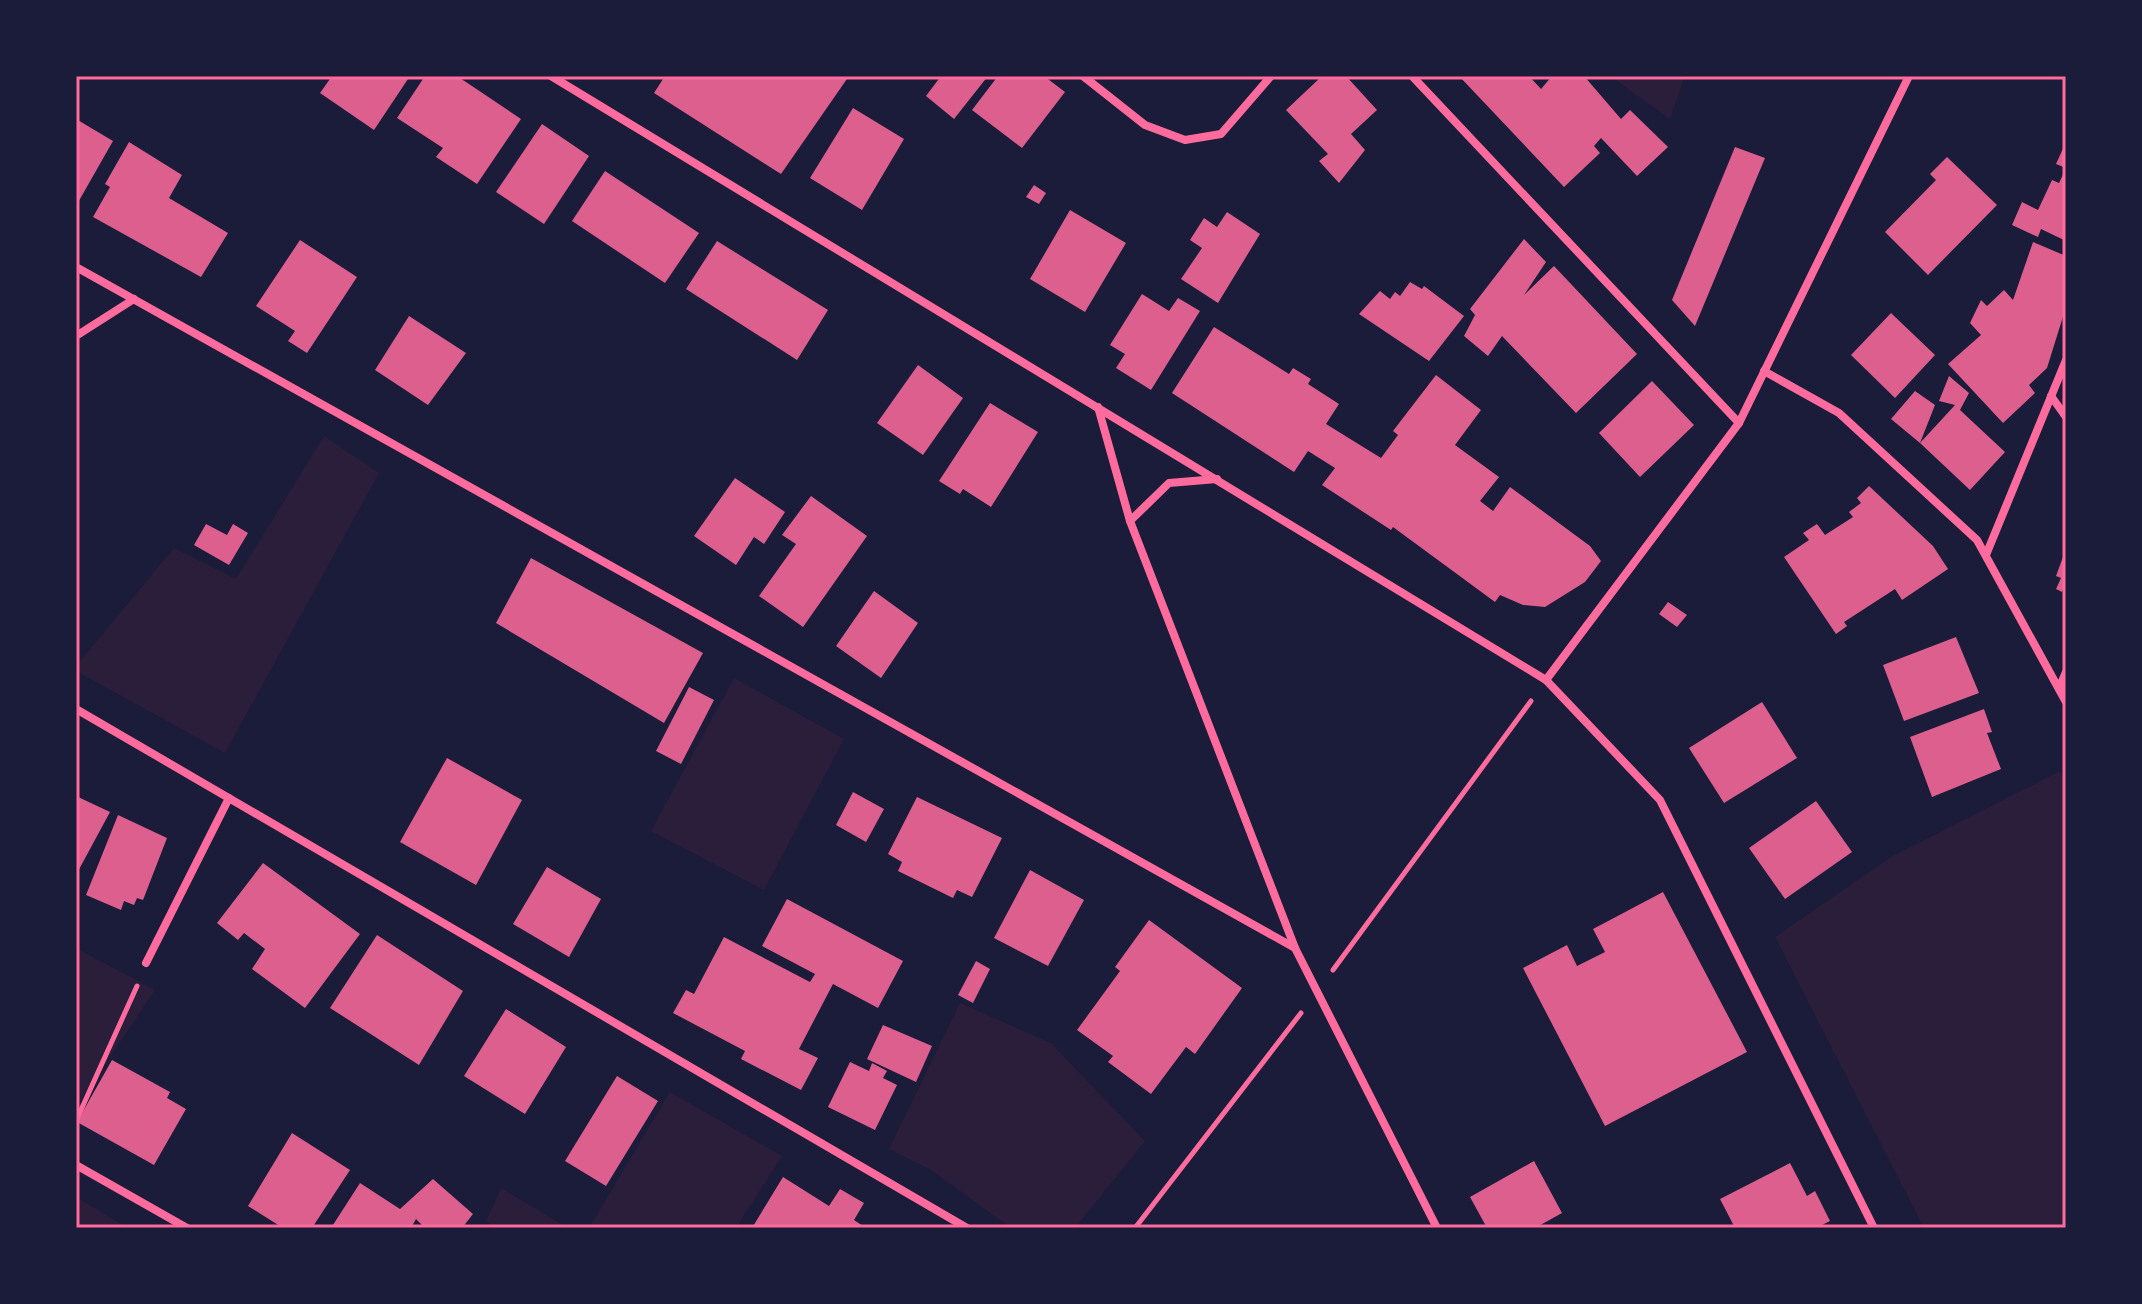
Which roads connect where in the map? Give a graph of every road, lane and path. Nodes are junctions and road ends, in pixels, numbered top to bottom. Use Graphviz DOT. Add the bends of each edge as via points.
graph roads {
  1 [pos="551,76"];
  2 [pos="1083,76"];
  3 [pos="1271,76"];
  4 [pos="1412,76"];
  5 [pos="1909,76"];
  6 [pos="76,267"];
  7 [pos="134,299"];
  8 [pos="76,336"];
  9 [pos="2066,360"];
  10 [pos="1764,371"];
  11 [pos="2051,396"];
  12 [pos="1098,407"];
  13 [pos="2066,417"];
  14 [pos="1739,423"];
  15 [pos="1217,479"];
  16 [pos="1130,521"];
  17 [pos="1986,555"];
  18 [pos="2066,672"];
  19 [pos="1546,680"];
  20 [pos="2059,688"];
  21 [pos="2066,702"];
  22 [pos="76,709"];
  23 [pos="229,798"];
  24 [pos="1295,948"];
  25 [pos="146,963"];
  26 [pos="1317,992"];
  27 [pos="76,1121"];
  28 [pos="76,1165"];
  29 [pos="187,1228"];
  30 [pos="967,1228"];
  31 [pos="1135,1228"];
  32 [pos="1437,1228"];
  33 [pos="1874,1228"];
  1 -- 12 [label="street"];
  2 -- 3 [label="street" via="1145,125 1185,140 1221,134"];
  4 -- 14 [label="street"];
  5 -- 10 [label="street"];
  6 -- 7 [label="street"];
  7 -- 8 [label="street"];
  7 -- 24 [label="street"];
  9 -- 11 [label="street"];
  10 -- 14 [label="street"];
  10 -- 17 [label="street" via="1839,413 1977,540"];
  11 -- 13 [label="street"];
  11 -- 17 [label="street"];
  12 -- 15 [label="street"];
  12 -- 16 [label="street"];
  14 -- 19 [label="street"];
  15 -- 16 [label="street" via="1169,483"];
  15 -- 19 [label="street"];
  16 -- 24 [label="street"];
  17 -- 20 [label="street"];
  18 -- 20 [label="street"];
  19 -- 26 [label="path"];
  19 -- 33 [label="street" via="1660,800"];
  20 -- 21 [label="street"];
  22 -- 23 [label="street"];
  23 -- 25 [label="street"];
  23 -- 30 [label="street"];
  24 -- 26 [label="street"];
  25 -- 27 [label="path"];
  26 -- 31 [label="path"];
  26 -- 32 [label="street"];
  28 -- 29 [label="street"];
}
